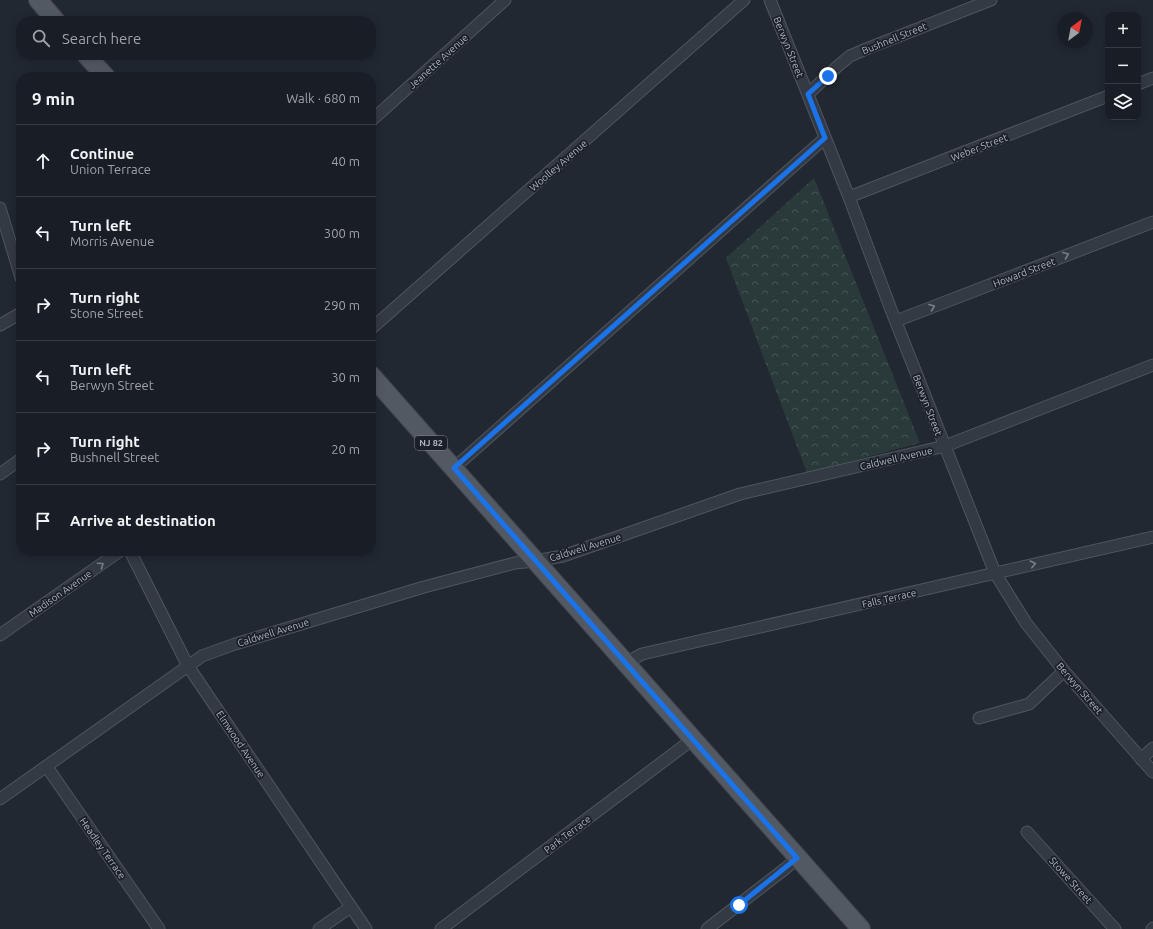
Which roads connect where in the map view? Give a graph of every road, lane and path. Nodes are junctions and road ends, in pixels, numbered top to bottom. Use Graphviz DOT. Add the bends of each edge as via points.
graph roads {
  1 [pos="38,0"];
  2 [pos="505,0"];
  3 [pos="744,0"];
  4 [pos="770,0"];
  5 [pos="991,0"];
  6 [pos="52,16"];
  7 [pos="91,60"];
  8 [pos="101,72"];
  9 [pos="1153,78"];
  10 [pos="1141,83"];
  11 [pos="808,94"];
  12 [pos="1105,97"];
  13 [pos="376,116"];
  14 [pos="825,138"];
  15 [pos="849,197"];
  16 [pos="0,208"];
  17 [pos="1153,222"];
  18 [pos="16,261"];
  19 [pos="16,317"];
  20 [pos="896,321"];
  21 [pos="0,325"];
  22 [pos="376,325"];
  23 [pos="1153,365"];
  24 [pos="376,382"];
  25 [pos="945,446"];
  26 [pos="16,463"];
  27 [pos="454,468"];
  28 [pos="0,474"];
  29 [pos="1153,537"];
  30 [pos="113,556"];
  31 [pos="133,556"];
  32 [pos="535,561"];
  33 [pos="995,573"];
  34 [pos="0,635"];
  35 [pos="626,663"];
  36 [pos="188,666"];
  37 [pos="1064,671"];
  38 [pos="979,718"];
  39 [pos="693,739"];
  40 [pos="1153,748"];
  41 [pos="1141,759"];
  42 [pos="47,767"];
  43 [pos="1153,772"];
  44 [pos="0,799"];
  45 [pos="1026,832"];
  46 [pos="797,858"];
  47 [pos="351,907"];
  48 [pos="159,929"];
  49 [pos="319,929"];
  50 [pos="366,929"];
  51 [pos="441,929"];
  52 [pos="707,929"];
  53 [pos="861,929"];
  54 [pos="1115,929"];
  1 -- 6 [label="main road"];
  2 -- 13 [label="street, Jeanette Avenue"];
  3 -- 22 [label="street, Woolley Avenue"];
  4 -- 11 [label="street, Berwyn Street"];
  5 -- 11 [label="street, Bushnell Street" via="850,56"];
  7 -- 8 [label="main road"];
  9 -- 10 [label="street"];
  11 -- 14 [label="street, Berwyn Street"];
  12 -- 15 [label="street, Weber Street"];
  14 -- 15 [label="street, Berwyn Street"];
  14 -- 27 [label="street"];
  15 -- 20 [label="street, Berwyn Street"];
  16 -- 18 [label="street"];
  20 -- 17 [label="street, Howard Street, one-way"];
  19 -- 21 [label="street"];
  20 -- 25 [label="street, Berwyn Street"];
  23 -- 25 [label="street, Caldwell Avenue"];
  24 -- 27 [label="main road, NJ 82"];
  25 -- 32 [label="street, Caldwell Avenue" via="740,494 563,556"];
  25 -- 33 [label="street, Berwyn Street"];
  26 -- 28 [label="street"];
  27 -- 32 [label="main road, NJ 82"];
  33 -- 29 [label="street, Falls Terrace, one-way"];
  34 -- 30 [label="street, Madison Avenue, one-way"];
  31 -- 36 [label="street, Elmwood Avenue"];
  32 -- 35 [label="main road, NJ 82"];
  32 -- 36 [label="street, Caldwell Avenue" via="515,563 396,595 235,644 202,656"];
  33 -- 35 [label="street, Falls Terrace" via="642,654"];
  33 -- 37 [label="street, Berwyn Street" via="1026,623"];
  35 -- 39 [label="main road, NJ 82"];
  36 -- 42 [label="street, Caldwell Avenue"];
  36 -- 47 [label="street, Elmwood Avenue"];
  37 -- 38 [label="street" via="1028,704"];
  37 -- 41 [label="street, Berwyn Street"];
  39 -- 46 [label="main road, NJ 82"];
  39 -- 51 [label="street, Park Terrace"];
  40 -- 41 [label="street"];
  41 -- 43 [label="street, Berwyn Street"];
  42 -- 44 [label="street, Caldwell Avenue"];
  42 -- 48 [label="street, Headley Terrace"];
  45 -- 54 [label="street, Stowe Street"];
  46 -- 52 [label="street"];
  46 -- 53 [label="main road, NJ 82"];
  47 -- 49 [label="street"];
  47 -- 50 [label="street, Elmwood Avenue"];
}
